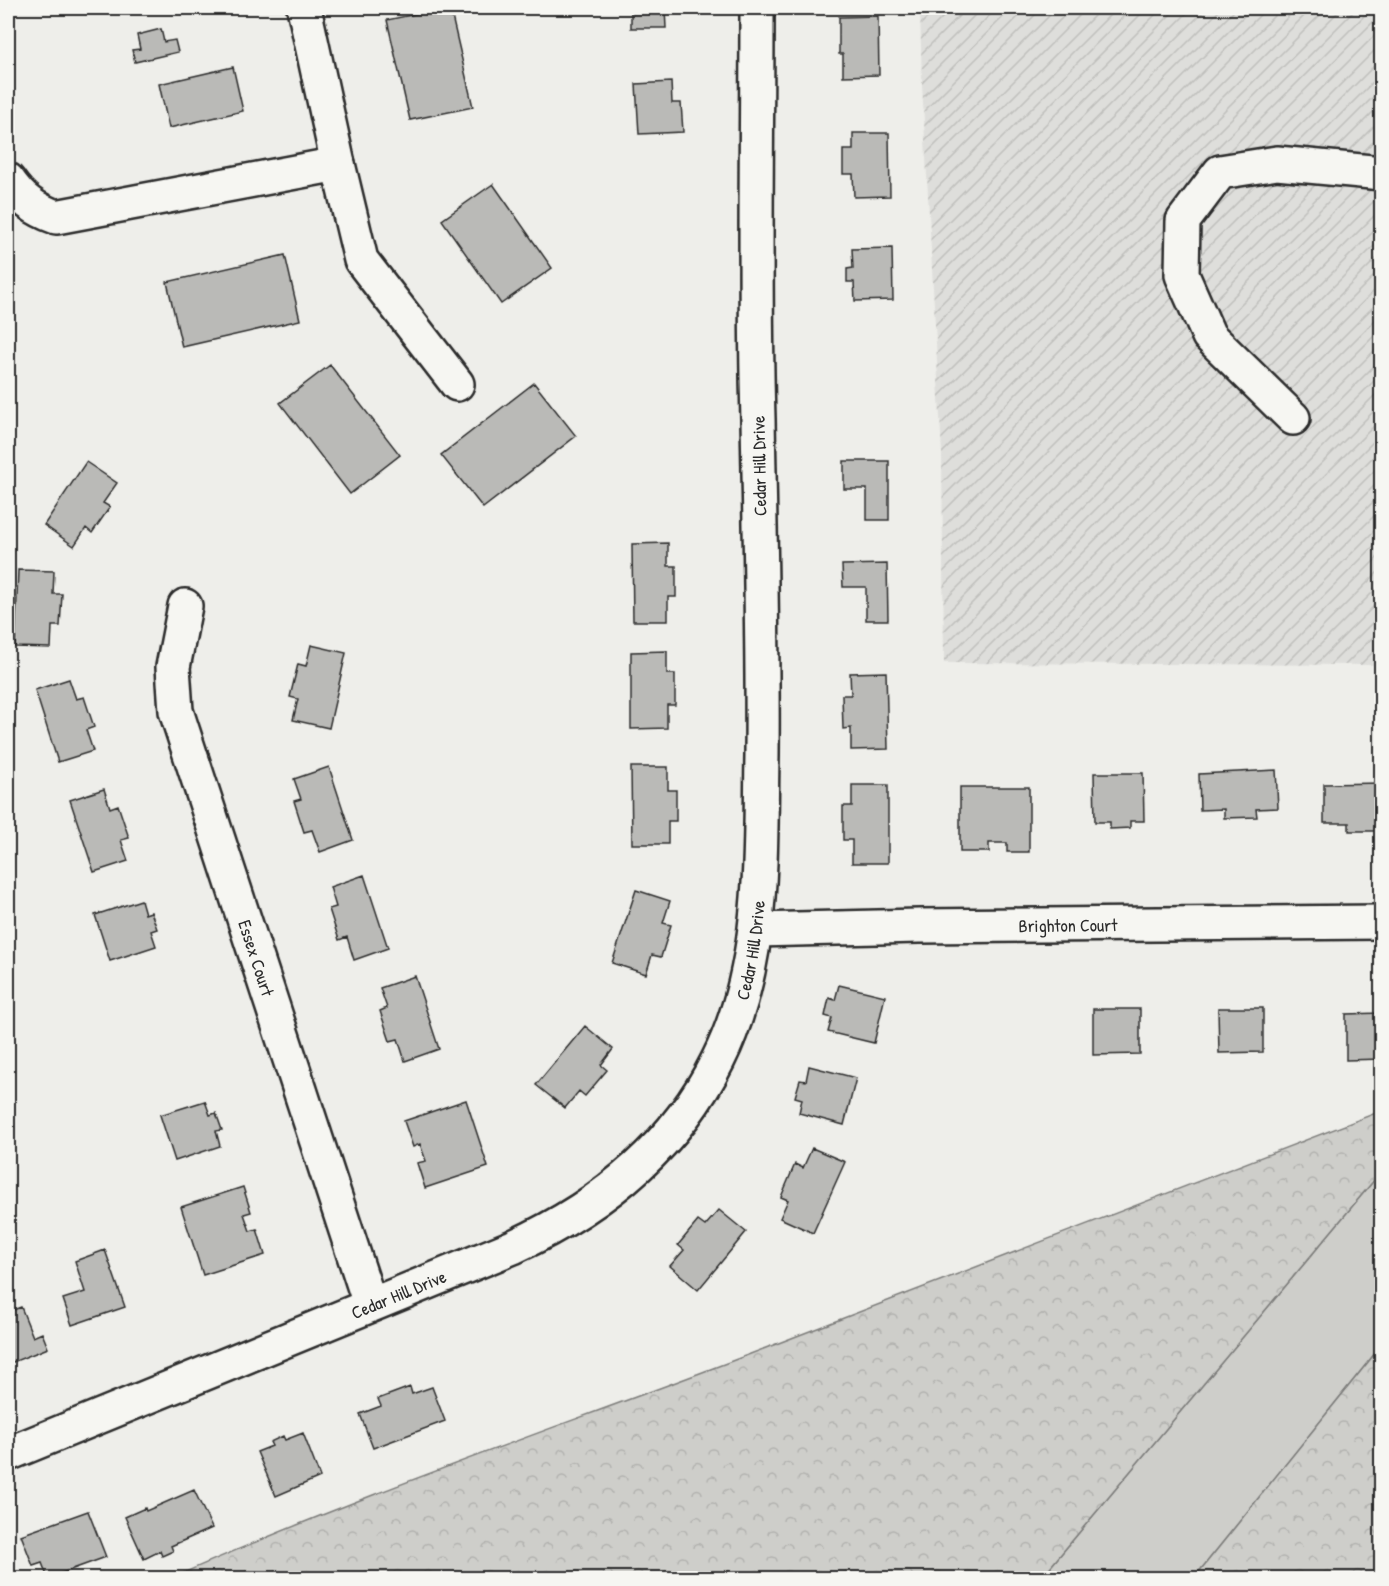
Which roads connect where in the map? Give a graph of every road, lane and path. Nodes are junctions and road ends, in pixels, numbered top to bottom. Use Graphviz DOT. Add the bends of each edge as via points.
graph roads {
  1 [pos="304,8"];
  2 [pos="757,8"];
  3 [pos="338,164"];
  4 [pos="1382,173"];
  5 [pos="8,180"];
  6 [pos="457,384"];
  7 [pos="1293,418"];
  8 [pos="184,606"];
  9 [pos="1382,922"];
  10 [pos="756,930"];
  11 [pos="370,1304"];
  12 [pos="8,1454"];
  1 -- 3 [label="street"];
  2 -- 10 [label="street, Cedar Hill Drive" via="756,351 763,643"];
  3 -- 5 [label="street" via="56,217 26,202"];
  3 -- 6 [label="street" via="362,260"];
  4 -- 7 [label="street" via="1277,163 1220,172 1183,221 1182,275 1209,336"];
  8 -- 11 [label="street, Essex Court" via="173,667 176,711"];
  9 -- 10 [label="street, Brighton Court"];
  10 -- 11 [label="street, Cedar Hill Drive" via="735,1015 718,1059 686,1113 637,1168 596,1202 541,1234"];
  11 -- 12 [label="street, Cedar Hill Drive"];
}
